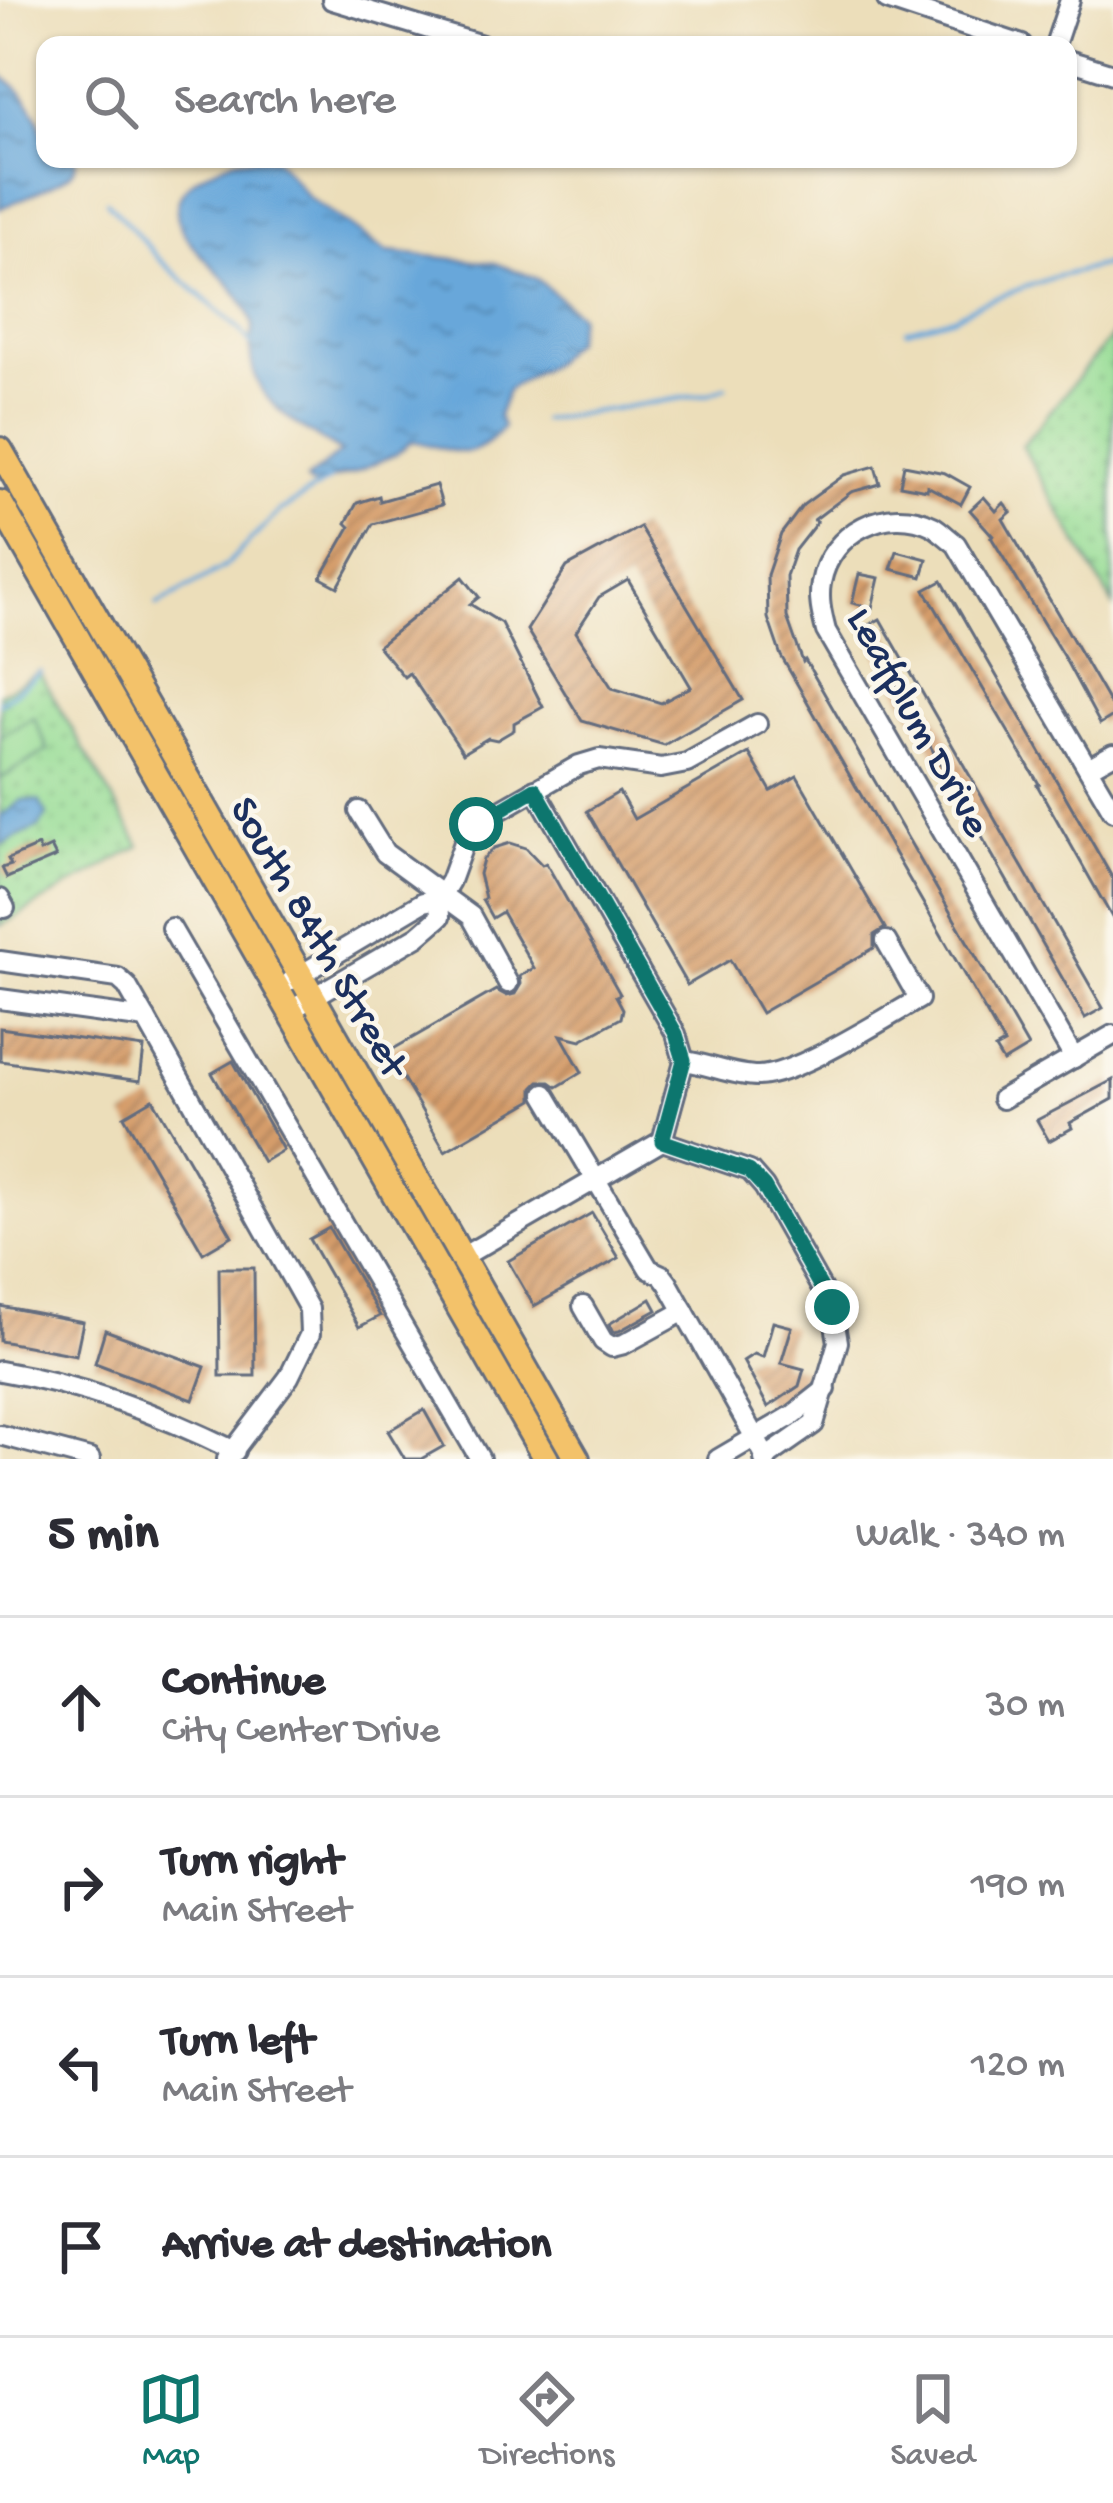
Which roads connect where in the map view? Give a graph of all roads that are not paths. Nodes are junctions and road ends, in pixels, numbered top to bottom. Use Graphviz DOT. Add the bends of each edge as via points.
graph roads {
  1 [pos="332,0"];
  2 [pos="887,0"];
  3 [pos="1070,0"];
  4 [pos="452,36"];
  5 [pos="995,36"];
  6 [pos="1058,36"];
  7 [pos="1077,63"];
  8 [pos="1113,74"];
  9 [pos="0,450"];
  10 [pos="0,503"];
  11 [pos="757,724"];
  12 [pos="1113,754"];
  13 [pos="1088,768"];
  14 [pos="535,789"];
  15 [pos="359,811"];
  16 [pos="1113,812"];
  17 [pos="441,897"];
  18 [pos="171,928"];
  19 [pos="886,941"];
  20 [pos="0,961"];
  21 [pos="508,983"];
  22 [pos="295,993"];
  23 [pos="0,999"];
  24 [pos="146,1019"];
  25 [pos="1113,1035"];
  26 [pos="1073,1058"];
  27 [pos="684,1060"];
  28 [pos="545,1094"];
  29 [pos="1002,1099"];
  30 [pos="662,1141"];
  31 [pos="597,1179"];
  32 [pos="462,1257"];
  33 [pos="583,1306"];
  34 [pos="684,1310"];
  35 [pos="0,1371"];
  36 [pos="826,1389"];
  37 [pos="0,1435"];
  38 [pos="755,1438"];
  39 [pos="233,1456"];
  40 [pos="477,1458"];
  41 [pos="90,1459"];
  42 [pos="546,1459"];
  43 [pos="577,1459"];
  44 [pos="718,1459"];
  45 [pos="766,1459"];
  1 -- 4 [label="street"];
  2 -- 5 [label="street"];
  3 -- 6 [label="street"];
  7 -- 8 [label="street"];
  9 -- 22 [label="main road, South 84th Street"];
  10 -- 22 [label="main road, South 84th Street"];
  11 -- 14 [label="street" via="687,763 661,768 599,759"];
  12 -- 13 [label="street"];
  13 -- 16 [label="street, Leafplum Drive"];
  13 -- 26 [label="street, Leafplum Drive" via="956,544 908,519 851,532 821,579 826,631"];
  14 -- 17 [label="street" via="470,831"];
  14 -- 27 [label="street"];
  15 -- 17 [label="street" via="385,853"];
  17 -- 21 [label="street" via="471,916"];
  17 -- 22 [label="street" via="440,917 418,936"];
  18 -- 40 [label="street"];
  19 -- 27 [label="street" via="919,999 775,1075"];
  20 -- 24 [label="street" via="118,978"];
  22 -- 32 [label="main road, South 84th Street"];
  22 -- 42 [label="main road, South 84th Street"];
  23 -- 24 [label="street"];
  24 -- 39 [label="street" via="309,1309 310,1334 289,1377"];
  25 -- 26 [label="street"];
  26 -- 29 [label="street"];
  27 -- 30 [label="street"];
  28 -- 31 [label="street"];
  30 -- 31 [label="street"];
  30 -- 36 [label="street" via="749,1171 764,1187 832,1307 838,1342"];
  31 -- 32 [label="street"];
  31 -- 34 [label="street" via="649,1269 665,1278"];
  32 -- 43 [label="main road, South 84th Street"];
  33 -- 34 [label="street" via="603,1341 616,1347"];
  34 -- 38 [label="street"];
  35 -- 39 [label="street" via="160,1416"];
  36 -- 38 [label="street"];
  36 -- 45 [label="street" via="814,1424"];
  37 -- 41 [label="street"];
  38 -- 44 [label="street"];
  38 -- 45 [label="street"];
}
